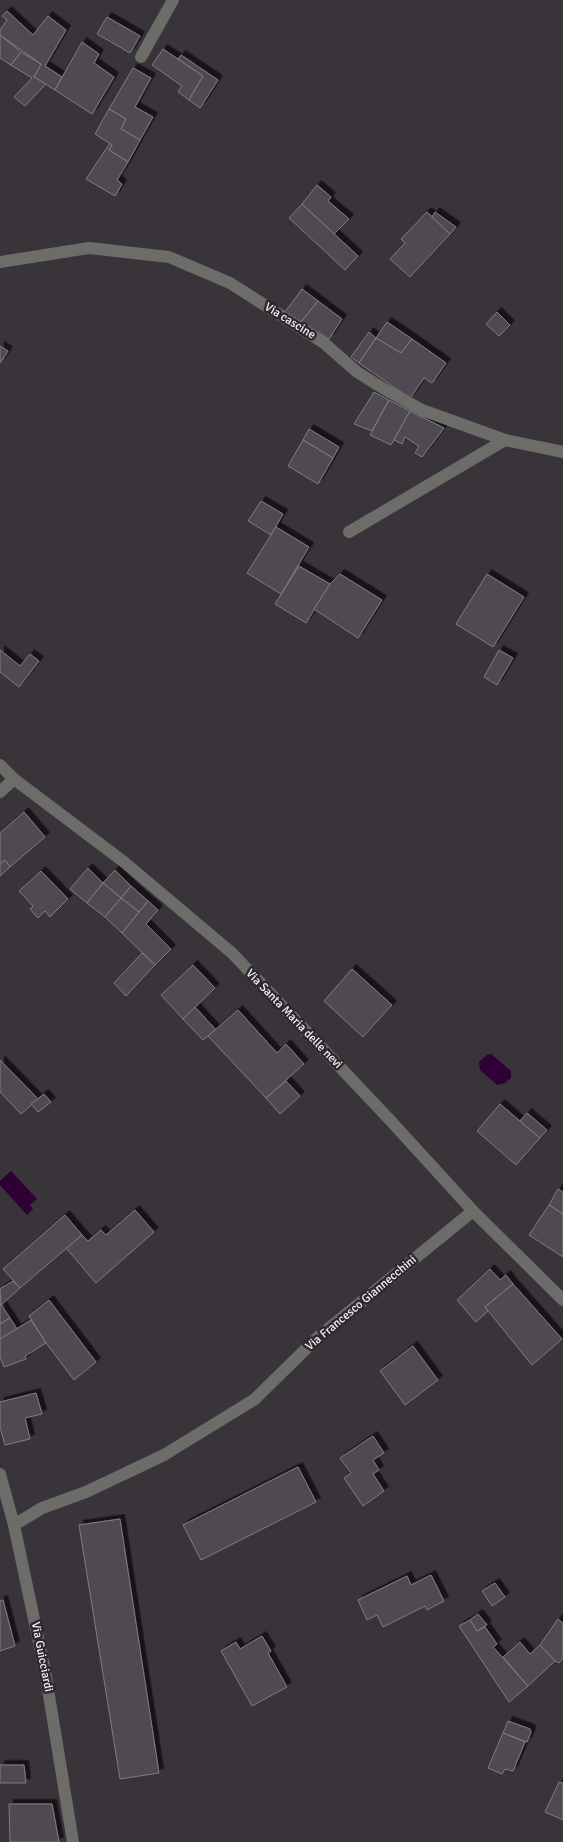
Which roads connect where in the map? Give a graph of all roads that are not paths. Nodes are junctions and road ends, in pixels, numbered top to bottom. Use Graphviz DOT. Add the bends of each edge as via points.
graph roads {
  1 [pos="173,0"];
  2 [pos="141,57"];
  3 [pos="0,262"];
  4 [pos="505,440"];
  5 [pos="563,452"];
  6 [pos="349,532"];
  7 [pos="0,765"];
  8 [pos="14,779"];
  9 [pos="0,792"];
  10 [pos="473,1210"];
  11 [pos="563,1300"];
  12 [pos="0,1474"];
  13 [pos="14,1525"];
  14 [pos="73,1842"];
  1 -- 2 [label="street"];
  3 -- 4 [label="street, Via cascine" via="89,248 169,258 230,283 324,343 357,372 422,410"];
  4 -- 5 [label="street, Via cascine"];
  4 -- 6 [label="street"];
  7 -- 8 [label="street, Via Santa Maria delle nevi"];
  8 -- 9 [label="street"];
  8 -- 10 [label="street, Via Santa Maria delle nevi" via="124,862 232,953"];
  10 -- 11 [label="street, Via Santa Maria delle nevi"];
  10 -- 13 [label="street, Via Francesco Giannecchini" via="316,1338 254,1400 164,1455 86,1492 42,1508"];
  12 -- 13 [label="street, Via Guicciardi"];
  13 -- 14 [label="street, Via Guicciardi" via="45,1671"];
}
